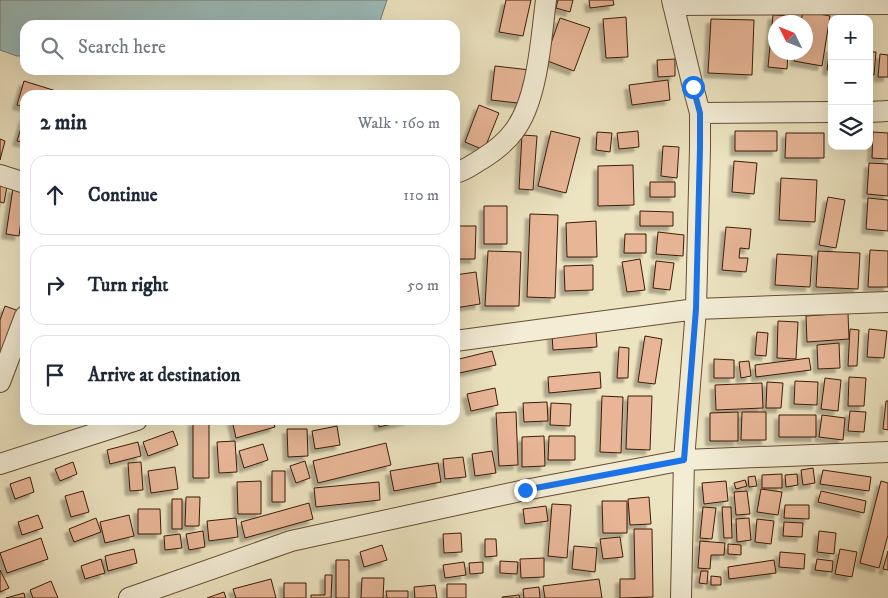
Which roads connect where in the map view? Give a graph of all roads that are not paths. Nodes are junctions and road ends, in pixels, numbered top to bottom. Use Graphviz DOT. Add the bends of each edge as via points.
graph roads {
  1 [pos="546,0"];
  2 [pos="673,2"];
  3 [pos="888,4"];
  4 [pos="828,112"];
  5 [pos="873,112"];
  6 [pos="888,112"];
  7 [pos="700,113"];
  8 [pos="460,172"];
  9 [pos="0,175"];
  10 [pos="20,181"];
  11 [pos="888,302"];
  12 [pos="696,309"];
  13 [pos="20,329"];
  14 [pos="460,340"];
  15 [pos="0,382"];
  16 [pos="121,425"];
  17 [pos="888,452"];
  18 [pos="684,460"];
  19 [pos="0,464"];
  20 [pos="129,598"];
  21 [pos="681,598"];
  1 -- 8 [label="street" via="535,79 526,110 514,131 492,152"];
  2 -- 3 [label="street"];
  2 -- 7 [label="street"];
  4 -- 7 [label="street"];
  5 -- 6 [label="street"];
  7 -- 12 [label="street"];
  9 -- 10 [label="street"];
  11 -- 12 [label="street"];
  12 -- 14 [label="street"];
  12 -- 18 [label="street"];
  13 -- 15 [label="street"];
  16 -- 19 [label="street"];
  17 -- 18 [label="street"];
  18 -- 20 [label="street" via="525,490 291,541"];
  18 -- 21 [label="street"];
}
